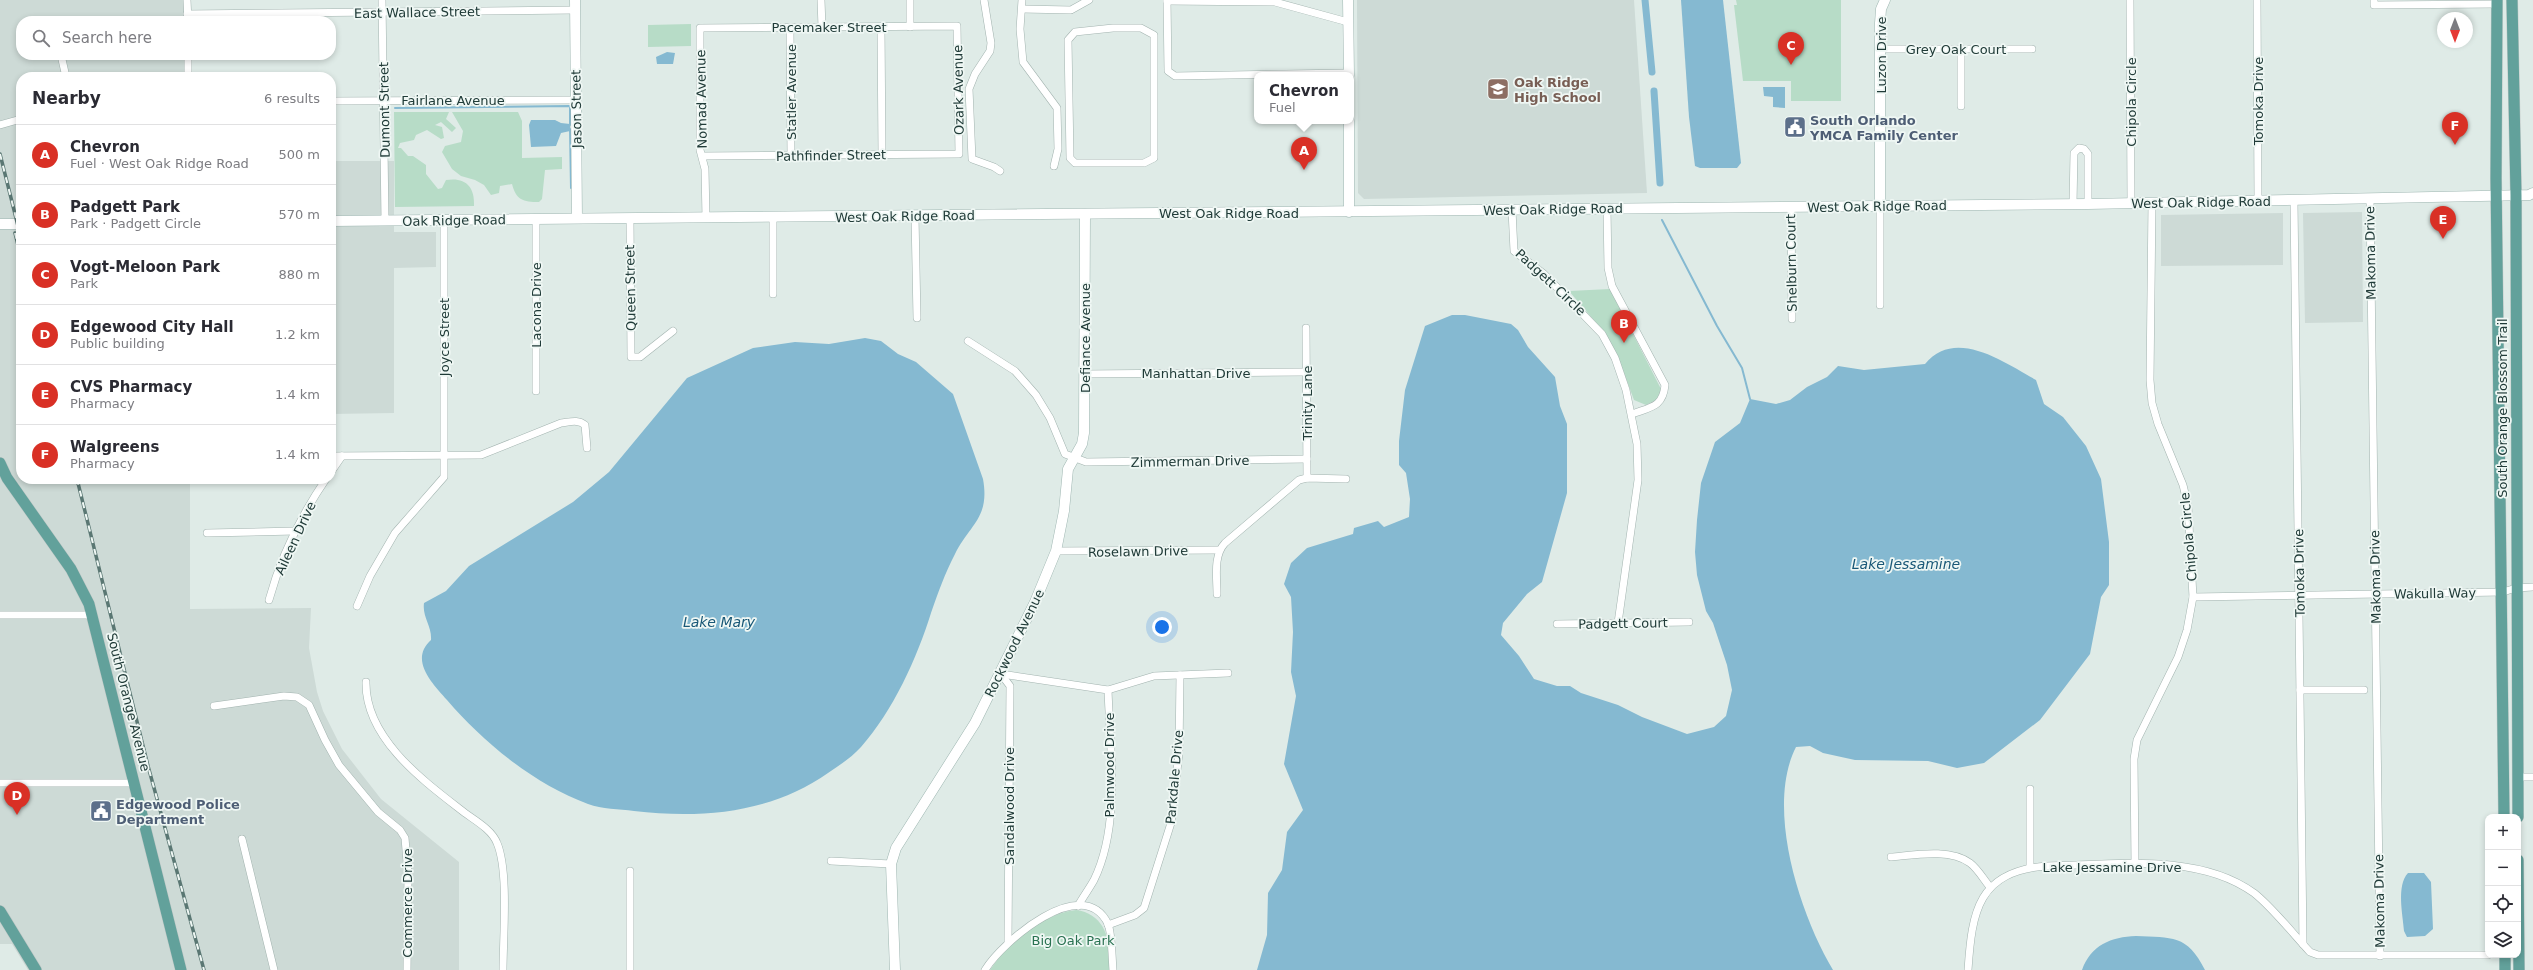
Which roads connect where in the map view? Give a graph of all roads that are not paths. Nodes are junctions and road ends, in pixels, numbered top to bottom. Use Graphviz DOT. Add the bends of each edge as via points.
graph roads {
  1 [pos="187,0"];
  2 [pos="382,0"];
  3 [pos="575,0"];
  4 [pos="821,0"];
  5 [pos="910,0"];
  6 [pos="984,0"];
  7 [pos="1022,0"];
  8 [pos="1089,0"];
  9 [pos="1167,0"];
  10 [pos="1348,0"];
  11 [pos="1885,0"];
  12 [pos="2130,0"];
  13 [pos="2257,0"];
  14 [pos="2512,0"];
  15 [pos="2497,2"];
  16 [pos="2374,3"];
  17 [pos="1022,9"];
  18 [pos="576,10"];
  19 [pos="383,13"];
  20 [pos="187,16"];
  21 [pos="236,16"];
  22 [pos="1348,22"];
  23 [pos="958,26"];
  24 [pos="822,27"];
  25 [pos="881,27"];
  26 [pos="910,27"];
  27 [pos="700,28"];
  28 [pos="790,28"];
  29 [pos="1113,28"];
  30 [pos="1880,49"];
  31 [pos="1961,49"];
  32 [pos="2032,49"];
  33 [pos="62,60"];
  34 [pos="188,60"];
  35 [pos="65,72"];
  36 [pos="188,72"];
  37 [pos="1349,72"];
  38 [pos="1254,75"];
  39 [pos="384,100"];
  40 [pos="576,100"];
  41 [pos="336,101"];
  42 [pos="1961,106"];
  43 [pos="16,120"];
  44 [pos="1349,124"];
  45 [pos="0,125"];
  46 [pos="959,154"];
  47 [pos="882,155"];
  48 [pos="703,156"];
  49 [pos="791,156"];
  50 [pos="1054,166"];
  51 [pos="1000,171"];
  52 [pos="2516,195"];
  53 [pos="2497,196"];
  54 [pos="2532,196"];
  55 [pos="2370,199"];
  56 [pos="2258,201"];
  57 [pos="2294,201"];
  58 [pos="2131,203"];
  59 [pos="2152,203"];
  60 [pos="2074,204"];
  61 [pos="2088,204"];
  62 [pos="1880,206"];
  63 [pos="1791,207"];
  64 [pos="1607,209"];
  65 [pos="1512,210"];
  66 [pos="1349,212"];
  67 [pos="1085,214"];
  68 [pos="915,216"];
  69 [pos="773,217"];
  70 [pos="577,218"];
  71 [pos="630,218"];
  72 [pos="706,218"];
  73 [pos="536,219"];
  74 [pos="385,220"];
  75 [pos="444,220"];
  76 [pos="336,221"];
  77 [pos="0,224"];
  78 [pos="16,224"];
  79 [pos="773,294"];
  80 [pos="1880,305"];
  81 [pos="917,318"];
  82 [pos="1792,319"];
  83 [pos="1306,328"];
  84 [pos="673,331"];
  85 [pos="968,341"];
  86 [pos="1307,372"];
  87 [pos="1085,374"];
  88 [pos="536,391"];
  89 [pos="1632,414"];
  90 [pos="587,448"];
  91 [pos="445,455"];
  92 [pos="336,456"];
  93 [pos="342,456"];
  94 [pos="1074,459"];
  95 [pos="1307,459"];
  96 [pos="0,463"];
  97 [pos="336,465"];
  98 [pos="3,476"];
  99 [pos="1307,478"];
  100 [pos="1346,479"];
  101 [pos="323,484"];
  102 [pos="295,531"];
  103 [pos="207,533"];
  104 [pos="1219,550"];
  105 [pos="1056,552"];
  106 [pos="2533,587"];
  107 [pos="2516,588"];
  108 [pos="2503,592"];
  109 [pos="1217,594"];
  110 [pos="2375,594"];
  111 [pos="2300,596"];
  112 [pos="2193,597"];
  113 [pos="269,600"];
  114 [pos="357,606"];
  115 [pos="92,614"];
  116 [pos="0,615"];
  117 [pos="1689,622"];
  118 [pos="1618,623"];
  119 [pos="1557,624"];
  120 [pos="1228,673"];
  121 [pos="1001,674"];
  122 [pos="1180,675"];
  123 [pos="366,682"];
  124 [pos="1108,690"];
  125 [pos="2300,690"];
  126 [pos="2364,690"];
  127 [pos="214,706"];
  128 [pos="2517,777"];
  129 [pos="2533,777"];
  130 [pos="0,783"];
  131 [pos="135,783"];
  132 [pos="2504,785"];
  133 [pos="2030,789"];
  134 [pos="2518,800"];
  135 [pos="2504,814"];
  136 [pos="2518,814"];
  137 [pos="242,839"];
  138 [pos="1891,857"];
  139 [pos="831,861"];
  140 [pos="891,864"];
  141 [pos="2135,865"];
  142 [pos="2030,867"];
  143 [pos="630,872"];
  144 [pos="2518,886"];
  145 [pos="1990,887"];
  146 [pos="1078,906"];
  147 [pos="0,911"];
  148 [pos="1108,925"];
  149 [pos="1008,942"];
  150 [pos="2303,944"];
  151 [pos="2485,955"];
  152 [pos="2380,956"];
  153 [pos="2505,958"];
  154 [pos="36,970"];
  155 [pos="181,970"];
  156 [pos="274,970"];
  157 [pos="407,970"];
  158 [pos="503,970"];
  159 [pos="630,970"];
  160 [pos="895,970"];
  161 [pos="985,970"];
  162 [pos="1113,970"];
  163 [pos="1968,970"];
  164 [pos="2505,970"];
  165 [pos="2519,970"];
  1 -- 20 [label="street"];
  2 -- 19 [label="street, Dumont Street"];
  3 -- 18 [label="main road, Jason Street"];
  4 -- 24 [label="street"];
  5 -- 26 [label="street"];
  6 -- 51 [label="street" via="991,43 990,51 975,74 969,89 972,160"];
  7 -- 17 [label="street"];
  8 -- 17 [label="street" via="1071,10"];
  9 -- 22 [label="street" via="1275,2"];
  9 -- 38 [label="street" via="1168,72 1175,76"];
  10 -- 22 [label="main road"];
  11 -- 30 [label="main road, Luzon Drive" via="1881,9"];
  12 -- 58 [label="street, Chipola Circle"];
  13 -- 56 [label="street, Tomoka Drive"];
  14 -- 52 [label="main road, South Orange Blossom Trail"];
  15 -- 16 [label="street"];
  15 -- 53 [label="main road, South Orange Blossom Trail"];
  17 -- 50 [label="street" via="1020,30 1023,62 1057,108 1058,150"];
  18 -- 19 [label="street, East Wallace Street"];
  18 -- 40 [label="main road, Jason Street"];
  19 -- 21 [label="street, East Wallace Street"];
  19 -- 39 [label="street, Dumont Street"];
  22 -- 37 [label="main road"];
  23 -- 26 [label="street, Pacemaker Street"];
  23 -- 46 [label="street, Ozark Avenue"];
  24 -- 25 [label="street, Pacemaker Street"];
  24 -- 28 [label="street, Pacemaker Street"];
  25 -- 26 [label="street, Pacemaker Street"];
  25 -- 47 [label="street"];
  27 -- 28 [label="street, Pacemaker Street"];
  27 -- 48 [label="street, Nomad Avenue" via="700,150"];
  28 -- 49 [label="street, Statler Avenue"];
  29 -- 29 [label="street" via="1075,32 1068,40 1070,158 1075,163 1144,163 1154,158 1154,35 1141,28"];
  30 -- 31 [label="street, Grey Oak Court"];
  30 -- 62 [label="main road, Luzon Drive"];
  31 -- 32 [label="street, Grey Oak Court"];
  31 -- 42 [label="street"];
  33 -- 35 [label="street"];
  34 -- 36 [label="street"];
  39 -- 40 [label="street, Fairlane Avenue"];
  39 -- 41 [label="street, Fairlane Avenue"];
  39 -- 74 [label="street, Dumont Street"];
  40 -- 70 [label="main road, Jason Street"];
  43 -- 45 [label="street"];
  44 -- 66 [label="main road"];
  46 -- 47 [label="street, Pathfinder Street"];
  47 -- 49 [label="street, Pathfinder Street"];
  48 -- 49 [label="street, Pathfinder Street"];
  48 -- 72 [label="street, Nomad Avenue"];
  52 -- 53 [label="main road, West Oak Ridge Road"];
  52 -- 54 [label="main road, West Oak Ridge Road"];
  52 -- 107 [label="main road, South Orange Blossom Trail"];
  53 -- 55 [label="main road, West Oak Ridge Road"];
  53 -- 108 [label="main road, South Orange Blossom Trail"];
  55 -- 57 [label="main road, West Oak Ridge Road"];
  55 -- 110 [label="street, Makoma Drive"];
  56 -- 57 [label="main road, West Oak Ridge Road"];
  56 -- 59 [label="main road, West Oak Ridge Road"];
  57 -- 111 [label="street, Tomoka Drive"];
  58 -- 59 [label="main road, West Oak Ridge Road"];
  58 -- 61 [label="main road, West Oak Ridge Road"];
  59 -- 112 [label="street, Chipola Circle" via="2152,395 2158,424 2183,486 2188,506"];
  60 -- 61 [label="main road, West Oak Ridge Road"];
  60 -- 61 [label="street" via="2074,153 2079,148 2088,154"];
  60 -- 62 [label="main road, West Oak Ridge Road"];
  62 -- 63 [label="main road, West Oak Ridge Road"];
  62 -- 80 [label="street"];
  63 -- 64 [label="main road, West Oak Ridge Road"];
  63 -- 82 [label="street, Shelburn Court"];
  64 -- 65 [label="main road, West Oak Ridge Road"];
  64 -- 89 [label="street" via="1608,262 1612,286 1665,385 1664,397 1659,404"];
  65 -- 66 [label="main road, West Oak Ridge Road"];
  65 -- 89 [label="street, Padgett Circle" via="1514,250 1544,274 1602,334 1615,358"];
  66 -- 67 [label="main road, West Oak Ridge Road"];
  67 -- 68 [label="main road, West Oak Ridge Road"];
  67 -- 87 [label="main road, Defiance Avenue"];
  68 -- 69 [label="main road, West Oak Ridge Road"];
  68 -- 81 [label="street"];
  69 -- 72 [label="main road, West Oak Ridge Road"];
  69 -- 79 [label="street"];
  70 -- 71 [label="main road, West Oak Ridge Road"];
  70 -- 73 [label="main road, Oak Ridge Road"];
  71 -- 72 [label="main road, West Oak Ridge Road"];
  71 -- 84 [label="street, Queen Street" via="631,357 640,357"];
  73 -- 75 [label="main road, Oak Ridge Road"];
  73 -- 88 [label="street, Lacona Drive"];
  74 -- 75 [label="main road, Oak Ridge Road"];
  74 -- 76 [label="main road, Oak Ridge Road"];
  75 -- 91 [label="street, Joyce Street"];
  77 -- 78 [label="main road"];
  83 -- 86 [label="street, Trinity Lane"];
  85 -- 94 [label="street" via="1015,371 1036,395 1050,418 1065,454"];
  86 -- 87 [label="street, Manhattan Drive"];
  86 -- 95 [label="street, Trinity Lane"];
  87 -- 94 [label="main road, Defiance Avenue" via="1084,433"];
  89 -- 118 [label="street, Padgett Circle" via="1637,444 1638,480"];
  90 -- 91 [label="street" via="586,425 574,421 561,423 481,455"];
  91 -- 93 [label="street"];
  91 -- 114 [label="street, Joyce Street" via="444,477 395,533 373,569"];
  92 -- 93 [label="street"];
  93 -- 97 [label="street"];
  94 -- 95 [label="street, Zimmerman Drive" via="1086,462"];
  94 -- 105 [label="main road, Rockwood Avenue" via="1065,483 1064,511"];
  95 -- 99 [label="street, Trinity Lane"];
  96 -- 98 [label="main road, South Orange Avenue"];
  98 -- 115 [label="main road, South Orange Avenue" via="71,569"];
  99 -- 100 [label="street"];
  99 -- 104 [label="street" via="1299,480"];
  101 -- 102 [label="street, Aileen Drive"];
  102 -- 103 [label="street"];
  102 -- 113 [label="street, Aileen Drive" via="276,575"];
  104 -- 105 [label="street, Roselawn Drive"];
  104 -- 109 [label="street"];
  105 -- 121 [label="main road, Rockwood Avenue"];
  106 -- 107 [label="street, Wakulla Way"];
  107 -- 108 [label="street, Wakulla Way"];
  107 -- 128 [label="main road, South Orange Blossom Trail"];
  108 -- 110 [label="street, Wakulla Way"];
  108 -- 132 [label="main road, South Orange Blossom Trail"];
  110 -- 111 [label="street, Wakulla Way"];
  110 -- 152 [label="street, Makoma Drive"];
  111 -- 112 [label="street, Wakulla Way"];
  111 -- 125 [label="street, Tomoka Drive"];
  112 -- 141 [label="street, Chipola Circle" via="2187,630 2178,657 2137,740 2134,760"];
  115 -- 116 [label="street"];
  115 -- 131 [label="main road, South Orange Avenue"];
  117 -- 118 [label="street, Padgett Court"];
  118 -- 119 [label="street, Padgett Court"];
  120 -- 122 [label="street"];
  121 -- 124 [label="street"];
  121 -- 140 [label="main road, Rockwood Avenue" via="975,723 903,834"];
  121 -- 149 [label="street, Sandalwood Drive" via="1010,686"];
  122 -- 124 [label="street" via="1154,676"];
  122 -- 148 [label="street, Parkdale Drive" via="1179,753 1172,823 1144,908 1135,916"];
  123 -- 158 [label="street" via="370,711 393,749 422,779 482,826 497,842 504,871"];
  124 -- 146 [label="street, Palmwood Drive" via="1111,813 1106,844 1094,879"];
  125 -- 126 [label="street"];
  125 -- 150 [label="street, Tomoka Drive"];
  127 -- 157 [label="street, Commerce Drive" via="284,696 297,697 308,705 339,765 378,812 400,830 405,838 408,874"];
  128 -- 129 [label="street"];
  128 -- 134 [label="main road, South Orange Blossom Trail"];
  130 -- 131 [label="street"];
  131 -- 155 [label="main road, South Orange Avenue"];
  132 -- 134 [label="main road" via="2511,787"];
  132 -- 135 [label="main road, South Orange Blossom Trail"];
  133 -- 142 [label="street"];
  134 -- 136 [label="main road, South Orange Blossom Trail"];
  137 -- 156 [label="street"];
  138 -- 145 [label="street" via="1955,857 1970,863"];
  139 -- 140 [label="street"];
  140 -- 160 [label="main road, Rockwood Avenue"];
  141 -- 142 [label="street, Lake Jessamine Drive"];
  141 -- 150 [label="street, Lake Jessamine Drive" via="2197,868 2230,881 2254,893"];
  142 -- 145 [label="street, Lake Jessamine Drive" via="2007,874"];
  143 -- 159 [label="street"];
  144 -- 165 [label="main road"];
  145 -- 163 [label="street, Lake Jessamine Drive" via="1976,913"];
  146 -- 148 [label="street" via="1098,913"];
  146 -- 149 [label="street" via="1060,909 1044,916"];
  147 -- 154 [label="main road"];
  148 -- 162 [label="street"];
  149 -- 161 [label="street"];
  150 -- 152 [label="street, Lake Jessamine Drive" via="2310,952 2318,955"];
  151 -- 152 [label="street, Lake Jessamine Drive"];
  153 -- 164 [label="main road"];
}
